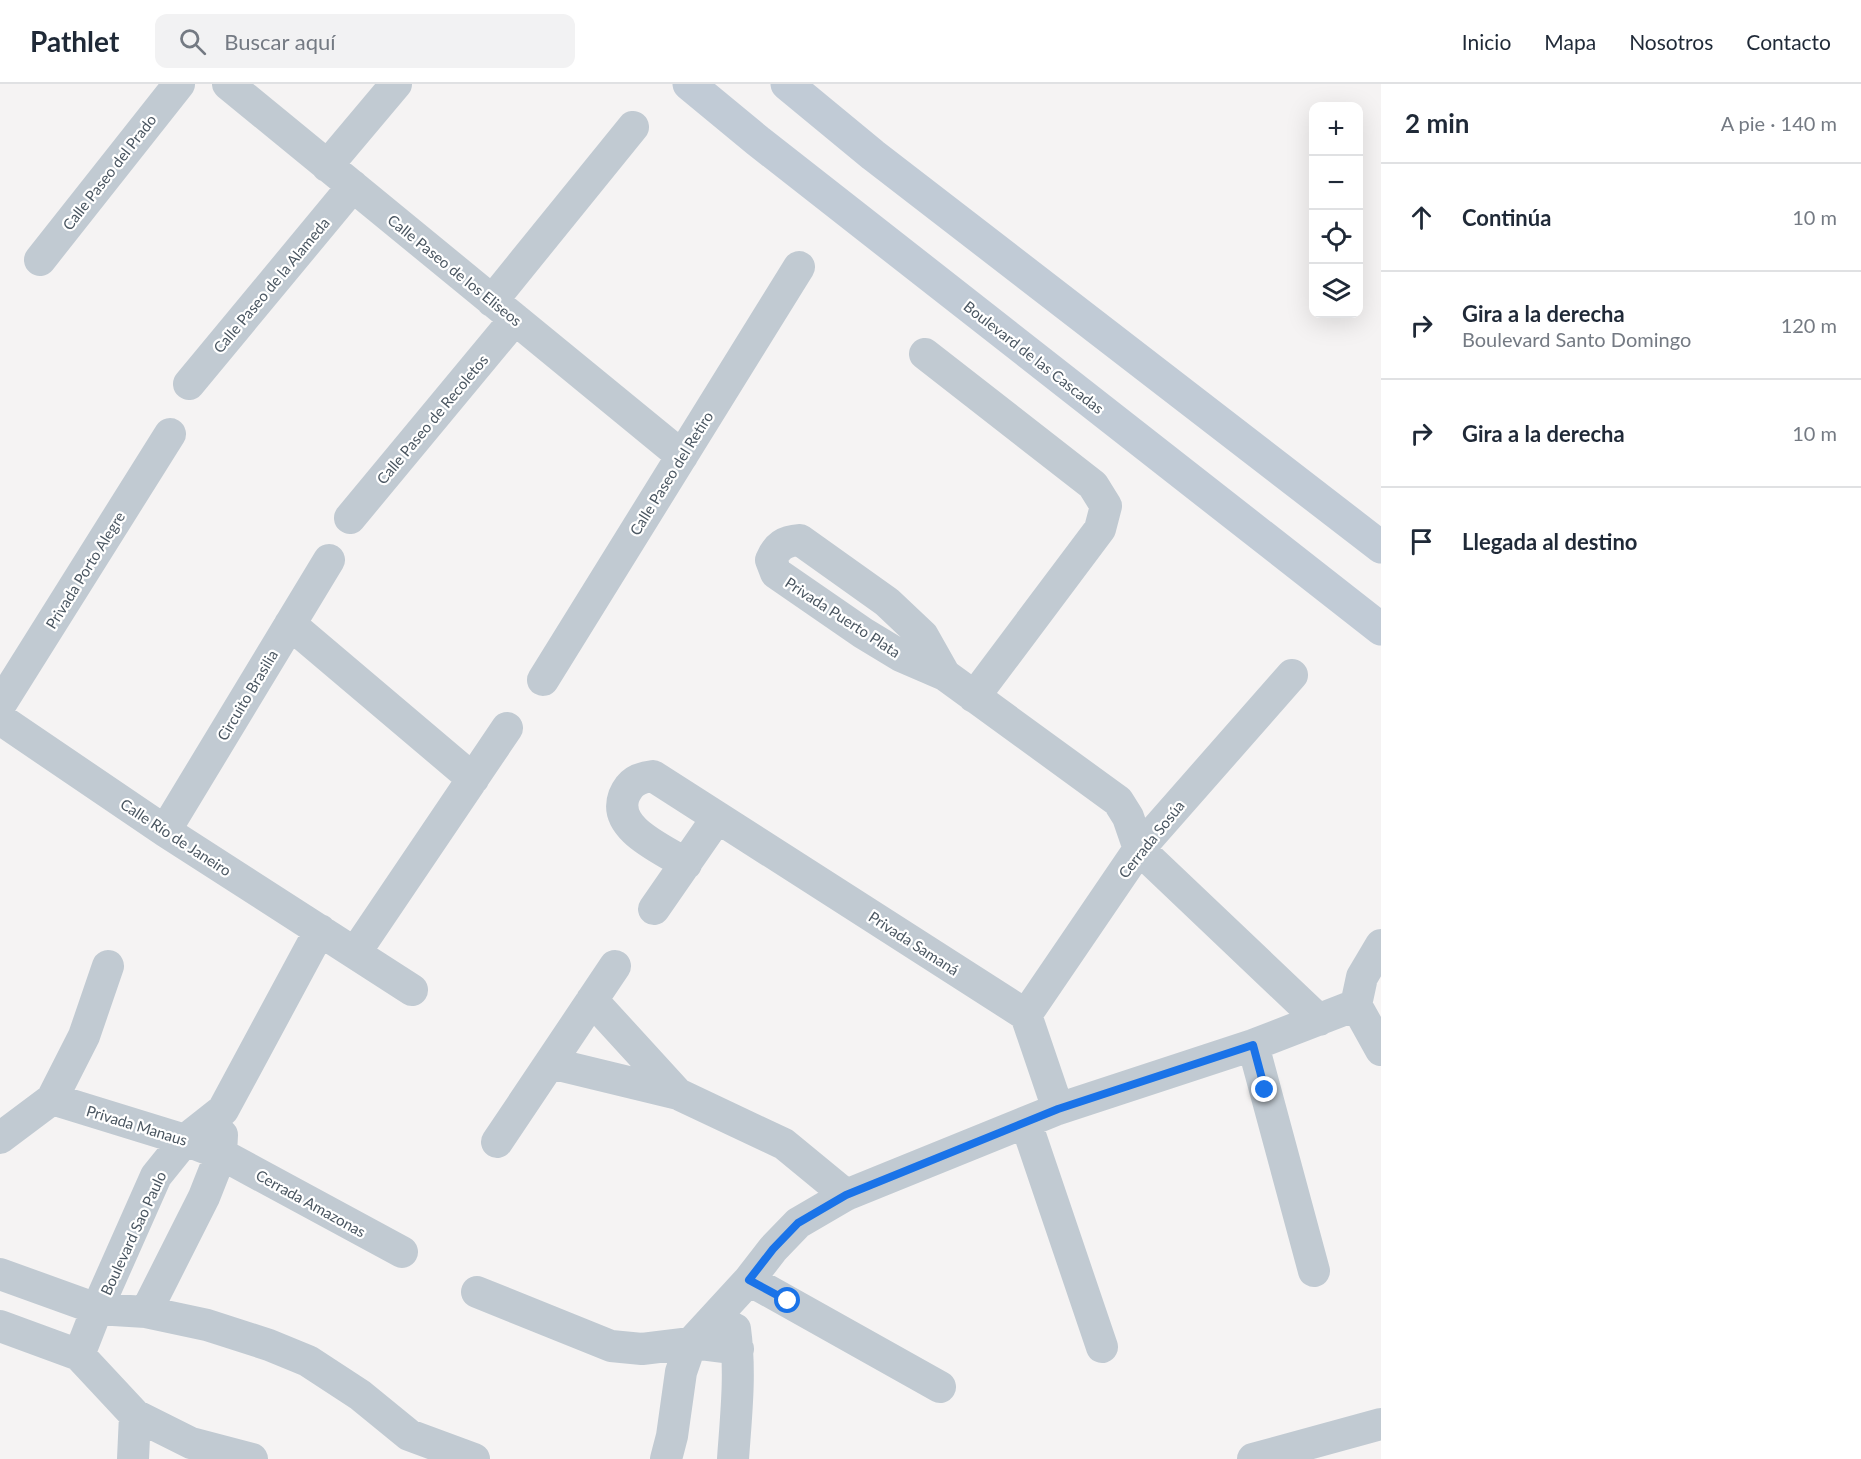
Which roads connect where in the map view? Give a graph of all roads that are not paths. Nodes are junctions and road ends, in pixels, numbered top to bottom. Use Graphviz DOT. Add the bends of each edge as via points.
graph roads {
  1 [pos="179,84"];
  2 [pos="228,84"];
  3 [pos="396,84"];
  4 [pos="688,84"];
  5 [pos="787,84"];
  6 [pos="633,127"];
  7 [pos="327,166"];
  8 [pos="353,186"];
  9 [pos="40,260"];
  10 [pos="799,267"];
  11 [pos="504,310"];
  12 [pos="925,354"];
  13 [pos="189,384"];
  14 [pos="170,434"];
  15 [pos="682,456"];
  16 [pos="350,518"];
  17 [pos="1381,547"];
  18 [pos="329,560"];
  19 [pos="290,624"];
  20 [pos="1381,628"];
  21 [pos="945,675"];
  22 [pos="1292,675"];
  23 [pos="543,680"];
  24 [pos="974,697"];
  25 [pos="0,705"];
  26 [pos="0,719"];
  27 [pos="507,728"];
  28 [pos="473,779"];
  29 [pos="717,818"];
  30 [pos="165,831"];
  31 [pos="1139,849"];
  32 [pos="686,864"];
  33 [pos="654,909"];
  34 [pos="320,930"];
  35 [pos="1381,945"];
  36 [pos="355,953"];
  37 [pos="108,966"];
  38 [pos="615,966"];
  39 [pos="412,990"];
  40 [pos="592,1000"];
  41 [pos="1356,1005"];
  42 [pos="1026,1015"];
  43 [pos="1319,1020"];
  44 [pos="1253,1045"];
  45 [pos="1381,1050"];
  46 [pos="550,1063"];
  47 [pos="678,1094"];
  48 [pos="52,1099"];
  49 [pos="1058,1109"];
  50 [pos="222,1110"];
  51 [pos="1026,1123"];
  52 [pos="0,1138"];
  53 [pos="185,1140"];
  54 [pos="497,1142"];
  55 [pos="221,1154"];
  56 [pos="846,1195"];
  57 [pos="402,1252"];
  58 [pos="1314,1271"];
  59 [pos="0,1274"];
  60 [pos="741,1289"];
  61 [pos="477,1292"];
  62 [pos="97,1309"];
  63 [pos="146,1312"];
  64 [pos="0,1326"];
  65 [pos="691,1343"];
  66 [pos="1102,1347"];
  67 [pos="738,1350"];
  68 [pos="80,1355"];
  69 [pos="940,1387"];
  70 [pos="135,1415"];
  71 [pos="1381,1424"];
  72 [pos="406,1447"];
  73 [pos="190,1451"];
  74 [pos="133,1459"];
  75 [pos="252,1459"];
  76 [pos="474,1459"];
  77 [pos="666,1459"];
  78 [pos="733,1459"];
  79 [pos="1252,1459"];
  1 -- 9 [label="street, Calle Paseo del Prado"];
  2 -- 7 [label="street, Calle Paseo de los Eliseos"];
  3 -- 7 [label="street"];
  4 -- 20 [label="main road, Boulevard de las Cascadas"];
  5 -- 17 [label="main road" via="873,155"];
  6 -- 11 [label="street, Calle Paseo de Recoletos"];
  7 -- 8 [label="street, Calle Paseo de los Eliseos"];
  8 -- 11 [label="street, Calle Paseo de los Eliseos"];
  8 -- 13 [label="street, Calle Paseo de la Alameda"];
  10 -- 15 [label="street, Calle Paseo del Retiro"];
  11 -- 15 [label="street, Calle Paseo de los Eliseos"];
  11 -- 16 [label="street, Calle Paseo de Recoletos"];
  12 -- 24 [label="street" via="1093,485 1106,506 1100,529"];
  14 -- 25 [label="street, Privada Porto Alegre"];
  15 -- 23 [label="street, Calle Paseo del Retiro"];
  18 -- 19 [label="street, Circuito Brasilia"];
  19 -- 28 [label="street"];
  19 -- 30 [label="street, Circuito Brasilia"];
  21 -- 21 [label="street, Privada Puerto Plata" via="922,636 887,602 800,540 787,541 776,549 771,560 776,573 901,656"];
  21 -- 24 [label="street, Privada Puerto Plata"];
  22 -- 31 [label="street, Cerrada Sosúa"];
  24 -- 31 [label="street, Privada Puerto Plata" via="1118,801"];
  26 -- 30 [label="street, Calle Río de Janeiro"];
  27 -- 28 [label="street"];
  28 -- 36 [label="street"];
  29 -- 32 [label="street"];
  29 -- 32 [label="street, Privada Samaná" via="653,776 639,778 628,787 622,802 624,818 633,830"];
  29 -- 42 [label="street, Privada Samaná"];
  30 -- 34 [label="street, Calle Río de Janeiro"];
  31 -- 42 [label="street, Cerrada Sosúa"];
  31 -- 43 [label="street"];
  32 -- 33 [label="street"];
  34 -- 36 [label="street, Calle Río de Janeiro"];
  34 -- 50 [label="street, Boulevard Sao Paulo"];
  35 -- 41 [label="street" via="1362,977"];
  36 -- 39 [label="street, Calle Río de Janeiro"];
  37 -- 48 [label="street" via="84,1036"];
  38 -- 40 [label="street"];
  40 -- 46 [label="street"];
  40 -- 47 [label="street"];
  41 -- 43 [label="street"];
  41 -- 45 [label="street"];
  42 -- 49 [label="street"];
  43 -- 44 [label="street"];
  44 -- 49 [label="street"];
  44 -- 58 [label="street"];
  46 -- 47 [label="street"];
  46 -- 54 [label="street"];
  47 -- 56 [label="street" via="784,1144"];
  48 -- 52 [label="street"];
  48 -- 53 [label="street, Privada Manaus"];
  49 -- 51 [label="street"];
  50 -- 53 [label="street, Boulevard Sao Paulo"];
  50 -- 55 [label="street, Boulevard Sao Paulo"];
  51 -- 56 [label="street"];
  51 -- 66 [label="street"];
  53 -- 55 [label="street, Privada Manaus"];
  53 -- 62 [label="street, Boulevard Sao Paulo" via="156,1176"];
  55 -- 57 [label="street, Cerrada Amazonas"];
  55 -- 63 [label="street, Boulevard Sao Paulo" via="204,1197"];
  56 -- 60 [label="street" via="798,1223"];
  59 -- 62 [label="street"];
  60 -- 65 [label="street"];
  60 -- 67 [label="street"];
  60 -- 69 [label="street"];
  61 -- 65 [label="street" via="611,1346 642,1349"];
  62 -- 63 [label="street"];
  62 -- 68 [label="street, Boulevard Sao Paulo"];
  63 -- 72 [label="street" via="207,1325 308,1361 360,1395"];
  64 -- 68 [label="street"];
  65 -- 67 [label="street"];
  65 -- 77 [label="street" via="681,1372"];
  67 -- 78 [label="street"];
  68 -- 70 [label="street"];
  70 -- 73 [label="street"];
  70 -- 74 [label="street"];
  71 -- 79 [label="street"];
  72 -- 76 [label="street"];
  73 -- 75 [label="street"];
}
